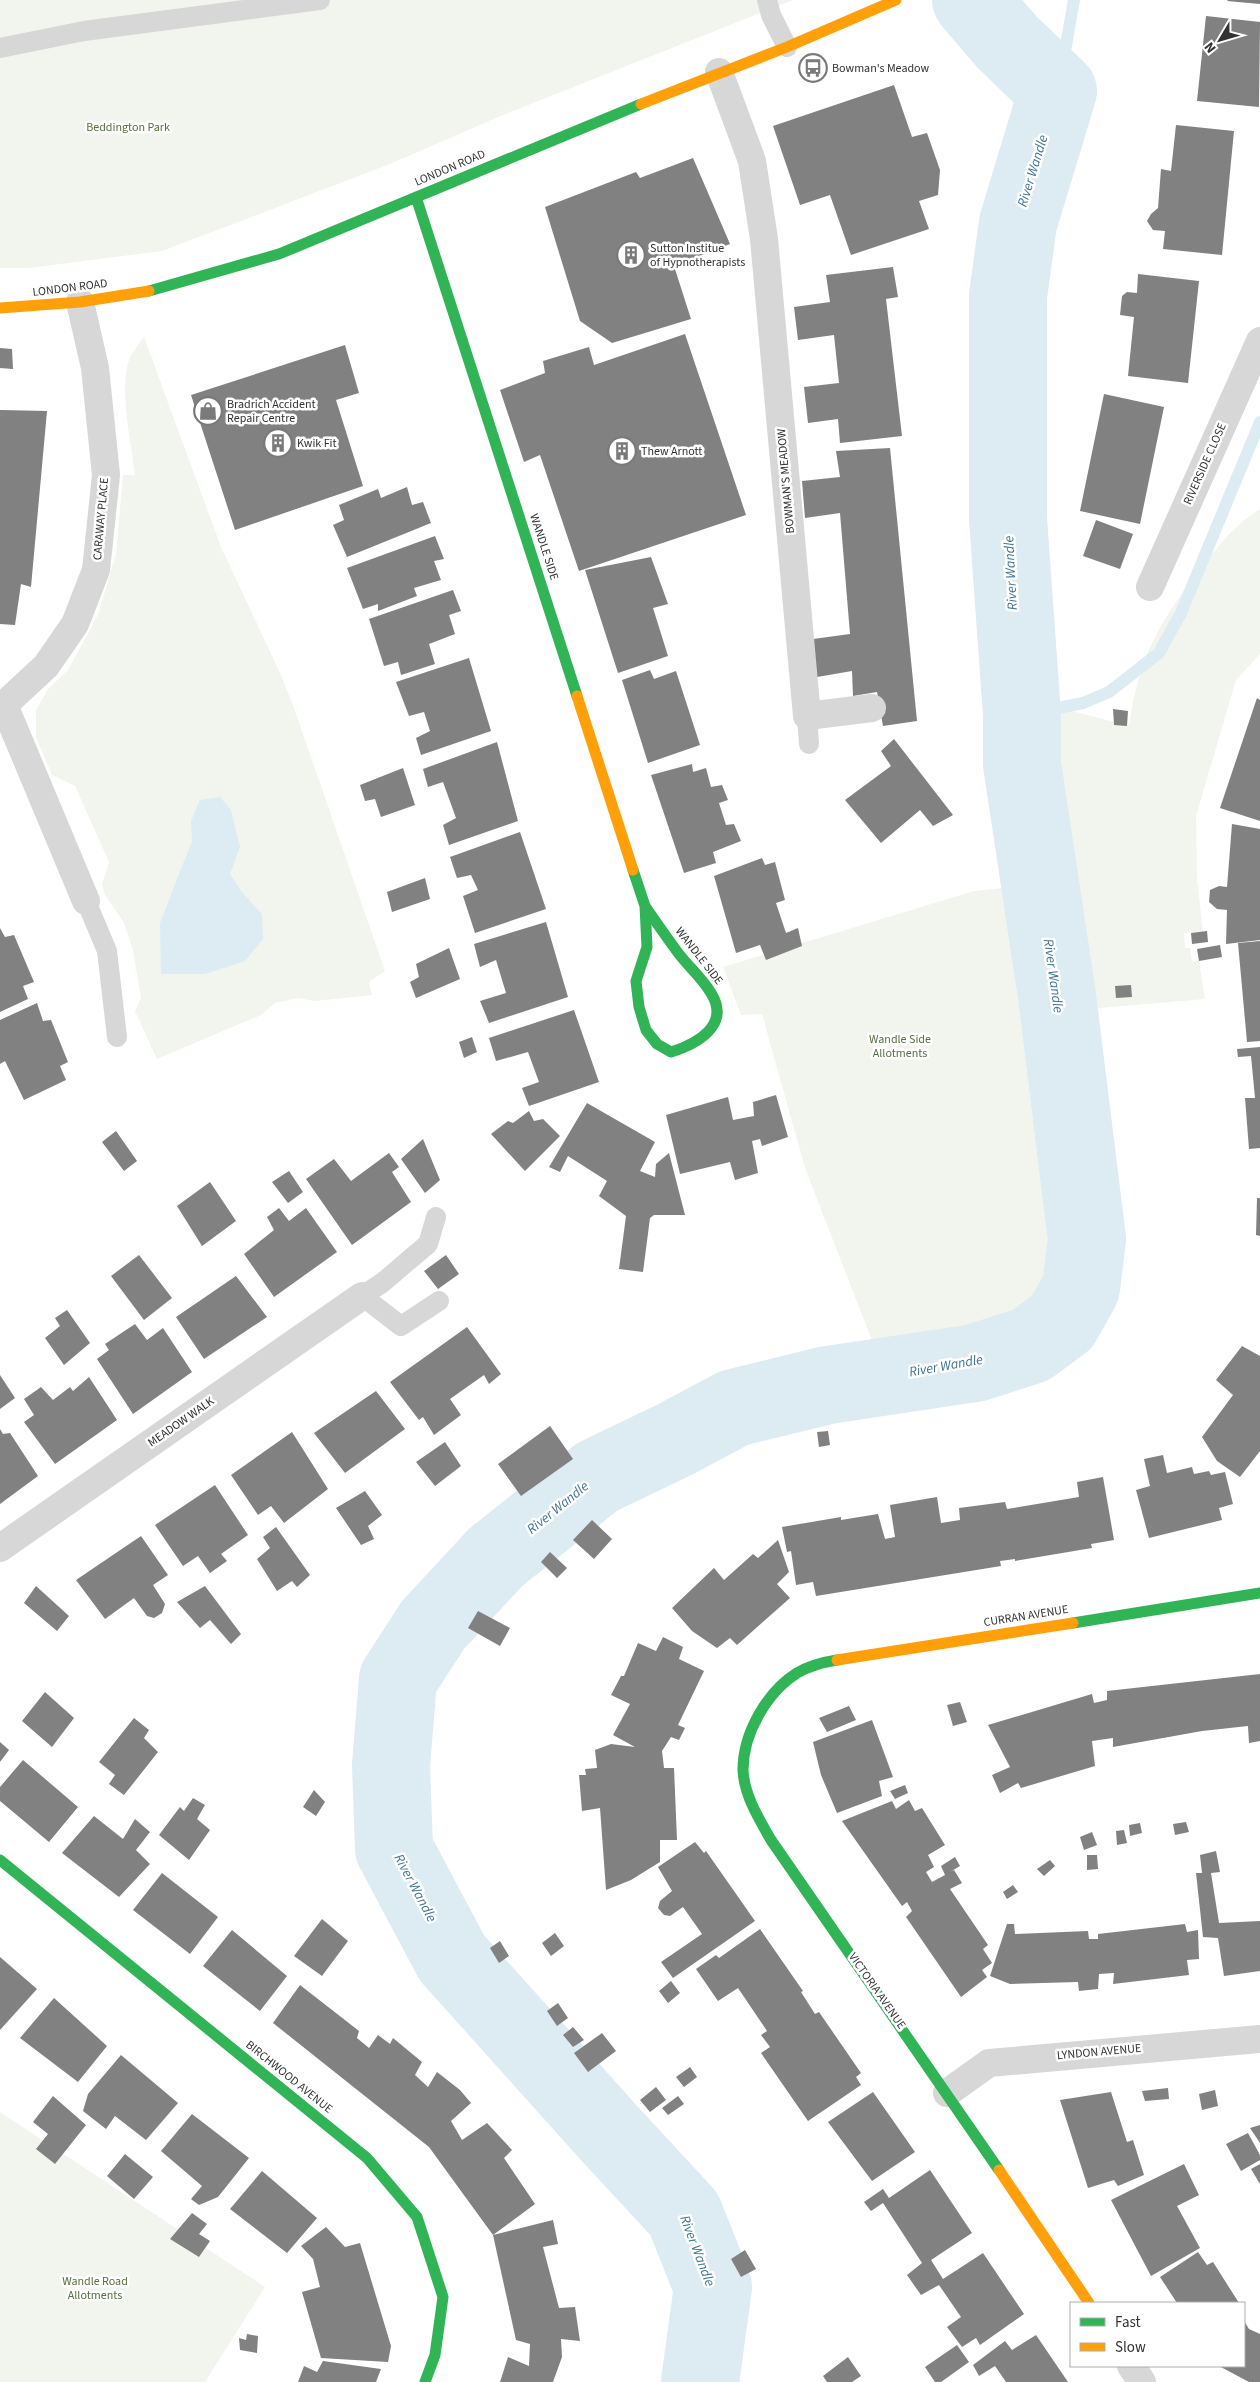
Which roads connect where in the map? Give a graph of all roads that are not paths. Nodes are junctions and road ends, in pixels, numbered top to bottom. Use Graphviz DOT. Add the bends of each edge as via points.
graph roads {
  1 [pos="320,0"];
  2 [pos="767,0"];
  3 [pos="896,0"];
  4 [pos="787,47"];
  5 [pos="0,48"];
  6 [pos="719,72"];
  7 [pos="416,197"];
  8 [pos="80,302"];
  9 [pos="0,308"];
  10 [pos="1260,341"];
  11 [pos="1150,587"];
  12 [pos="2,706"];
  13 [pos="872,708"];
  14 [pos="807,716"];
  15 [pos="809,744"];
  16 [pos="86,901"];
  17 [pos="645,906"];
  18 [pos="117,1037"];
  19 [pos="436,1217"];
  20 [pos="362,1296"];
  21 [pos="439,1301"];
  22 [pos="0,1548"];
  23 [pos="1260,1593"];
  24 [pos="799,1672"];
  25 [pos="0,1860"];
  26 [pos="1260,2039"];
  27 [pos="947,2093"];
  28 [pos="1088,2302"];
  29 [pos="1132,2367"];
  30 [pos="425,2382"];
  31 [pos="1142,2382"];
  1 -- 5 [label="lane" via="84,31"];
  2 -- 4 [label="lane"];
  3 -- 4 [label="street, LONDON ROAD"];
  4 -- 6 [label="street, LONDON ROAD"];
  6 -- 7 [label="street, LONDON ROAD"];
  6 -- 14 [label="street, BOWMAN'S MEADOW" via="752,161 764,239"];
  7 -- 8 [label="street, LONDON ROAD" via="279,254 150,291"];
  7 -- 17 [label="street, WANDLE SIDE"];
  8 -- 9 [label="street, LONDON ROAD"];
  8 -- 12 [label="street, CARAWAY PLACE" via="95,368 106,475 96,570 75,624 46,666"];
  10 -- 11 [label="street, RIVERSIDE CLOSE"];
  12 -- 16 [label="street, CARAWAY PLACE"];
  13 -- 14 [label="street"];
  14 -- 15 [label="lane, BOWMAN'S MEADOW"];
  16 -- 18 [label="lane, CARAWAY PLACE" via="107,952"];
  17 -- 17 [label="street, WANDLE SIDE" via="669,942 713,996 716,1019 706,1036 690,1047 671,1052 657,1044 646,1030 639,1007 636,981 647,947"];
  19 -- 20 [label="lane" via="428,1244"];
  20 -- 21 [label="lane" via="401,1326"];
  20 -- 22 [label="street, MEADOW WALK"];
  23 -- 24 [label="street, CURRAN AVENUE" via="832,1661"];
  24 -- 27 [label="street, VICTORIA AVENUE" via="777,1690 754,1724 745,1755 744,1782 756,1814 771,1840"];
  25 -- 30 [label="street, BIRCHWOOD AVENUE" via="367,2158 417,2217 443,2297 435,2355"];
  26 -- 27 [label="street, LYNDON AVENUE" via="989,2063"];
  27 -- 28 [label="street, VICTORIA AVENUE"];
  29 -- 31 [label="street"];
}
